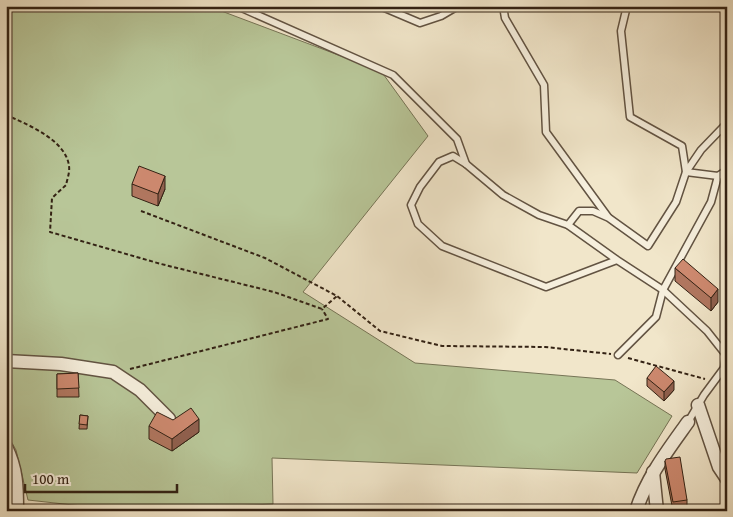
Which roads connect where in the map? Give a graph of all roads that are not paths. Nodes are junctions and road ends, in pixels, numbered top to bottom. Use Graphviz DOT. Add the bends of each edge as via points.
graph roads {
  1 [pos="237,6"];
  2 [pos="380,6"];
  3 [pos="458,6"];
  4 [pos="503,6"];
  5 [pos="627,6"];
  6 [pos="727,123"];
  7 [pos="466,164"];
  8 [pos="727,170"];
  9 [pos="686,172"];
  10 [pos="718,176"];
  11 [pos="609,218"];
  12 [pos="568,225"];
  13 [pos="617,260"];
  14 [pos="663,290"];
  15 [pos="618,354"];
  16 [pos="726,355"];
  17 [pos="6,361"];
  18 [pos="698,405"];
  19 [pos="169,419"];
  20 [pos="688,422"];
  21 [pos="6,447"];
  22 [pos="653,472"];
  23 [pos="727,479"];
  24 [pos="17,511"];
  25 [pos="636,511"];
  26 [pos="657,511"];
  1 -- 7 [label="lane" via="393,75 458,139"];
  2 -- 3 [label="lane" via="420,23"];
  4 -- 11 [label="lane" via="505,18 544,85 546,132"];
  5 -- 9 [label="lane" via="621,32 630,117 682,146"];
  6 -- 9 [label="lane" via="701,150"];
  7 -- 12 [label="lane" via="503,195 539,215"];
  7 -- 13 [label="lane" via="453,156 439,162 411,205 418,224 442,246 546,287"];
  8 -- 10 [label="lane"];
  9 -- 10 [label="lane"];
  9 -- 11 [label="lane" via="676,202 648,246"];
  10 -- 14 [label="lane" via="711,202"];
  11 -- 12 [label="lane" via="593,210 579,210"];
  12 -- 13 [label="lane"];
  13 -- 14 [label="lane"];
  14 -- 15 [label="lane" via="656,317"];
  14 -- 16 [label="lane" via="708,331"];
  16 -- 18 [label="lane" via="724,368"];
  17 -- 19 [label="street" via="61,364 112,372 140,390"];
  18 -- 20 [label="lane"];
  18 -- 23 [label="street" via="719,467"];
  20 -- 22 [label="street"];
  21 -- 24 [label="street" via="16,478"];
  22 -- 25 [label="street"];
  22 -- 26 [label="street"];
}
